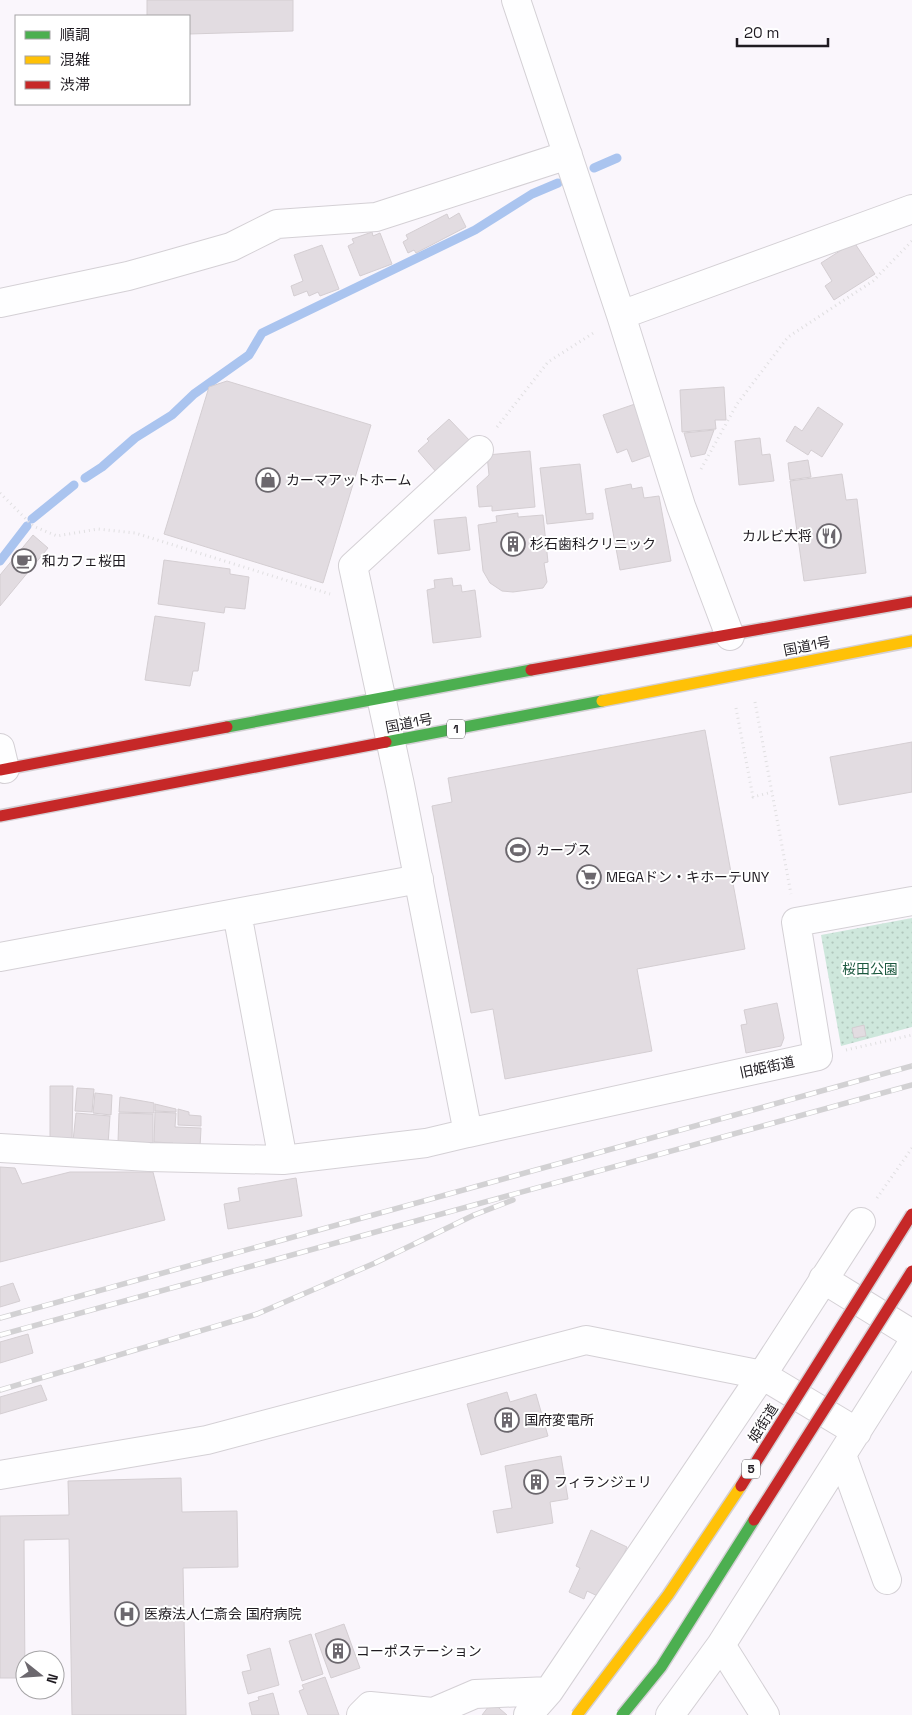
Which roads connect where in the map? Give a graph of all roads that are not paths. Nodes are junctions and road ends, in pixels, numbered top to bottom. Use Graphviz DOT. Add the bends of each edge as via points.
graph roads {
  1 [pos="516,0"];
  2 [pos="568,155"];
  3 [pos="912,209"];
  4 [pos="0,303"];
  5 [pos="621,315"];
  6 [pos="479,450"];
  7 [pos="912,602"];
  8 [pos="730,636"];
  9 [pos="912,641"];
  10 [pos="381,697"];
  11 [pos="391,742"];
  12 [pos="2,762"];
  13 [pos="0,816"];
  14 [pos="420,879"];
  15 [pos="912,901"];
  16 [pos="237,913"];
  17 [pos="0,957"];
  18 [pos="468,1133"];
  19 [pos="0,1148"];
  20 [pos="283,1160"];
  21 [pos="912,1214"];
  22 [pos="861,1222"];
  23 [pos="912,1271"];
  24 [pos="823,1279"];
  25 [pos="912,1334"];
  26 [pos="912,1344"];
  27 [pos="762,1375"];
  28 [pos="857,1432"];
  29 [pos="842,1455"];
  30 [pos="0,1475"];
  31 [pos="887,1580"];
  32 [pos="721,1645"];
  33 [pos="549,1691"];
  34 [pos="361,1715"];
  35 [pos="528,1715"];
  36 [pos="577,1715"];
  37 [pos="622,1715"];
  38 [pos="670,1715"];
  39 [pos="765,1715"];
  1 -- 2 [label="street"];
  2 -- 4 [label="street" via="376,217 277,224 231,247 128,276"];
  2 -- 5 [label="street"];
  3 -- 5 [label="street"];
  5 -- 8 [label="street" via="681,506"];
  6 -- 10 [label="street" via="354,566"];
  7 -- 8 [label="main road, 国道1号"];
  8 -- 10 [label="main road, 国道1号"];
  9 -- 11 [label="main road, 国道1号 / 1"];
  10 -- 11 [label="street"];
  10 -- 12 [label="main road, 国道1号"];
  11 -- 13 [label="main road, 国道1号 / 1"];
  11 -- 14 [label="street"];
  14 -- 16 [label="street"];
  14 -- 18 [label="street"];
  15 -- 18 [label="street, 旧姫街道" via="796,922 818,1056"];
  16 -- 17 [label="street"];
  16 -- 20 [label="street"];
  18 -- 20 [label="street, 旧姫街道" via="426,1142"];
  19 -- 20 [label="street, 旧姫街道" via="149,1157"];
  21 -- 36 [label="main road, 姫街道 / 5, bridge" via="736,1493 629,1651"];
  22 -- 24 [label="street"];
  23 -- 37 [label="main road, 5, bridge" via="661,1667"];
  24 -- 25 [label="street"];
  24 -- 27 [label="street"];
  26 -- 28 [label="street"];
  27 -- 28 [label="street"];
  27 -- 30 [label="street" via="586,1340 207,1440"];
  27 -- 33 [label="street"];
  28 -- 29 [label="street"];
  29 -- 31 [label="street"];
  29 -- 32 [label="street"];
  32 -- 38 [label="street"];
  32 -- 39 [label="street"];
  33 -- 34 [label="street" via="475,1694 433,1712 370,1706"];
  33 -- 35 [label="street"];
}
